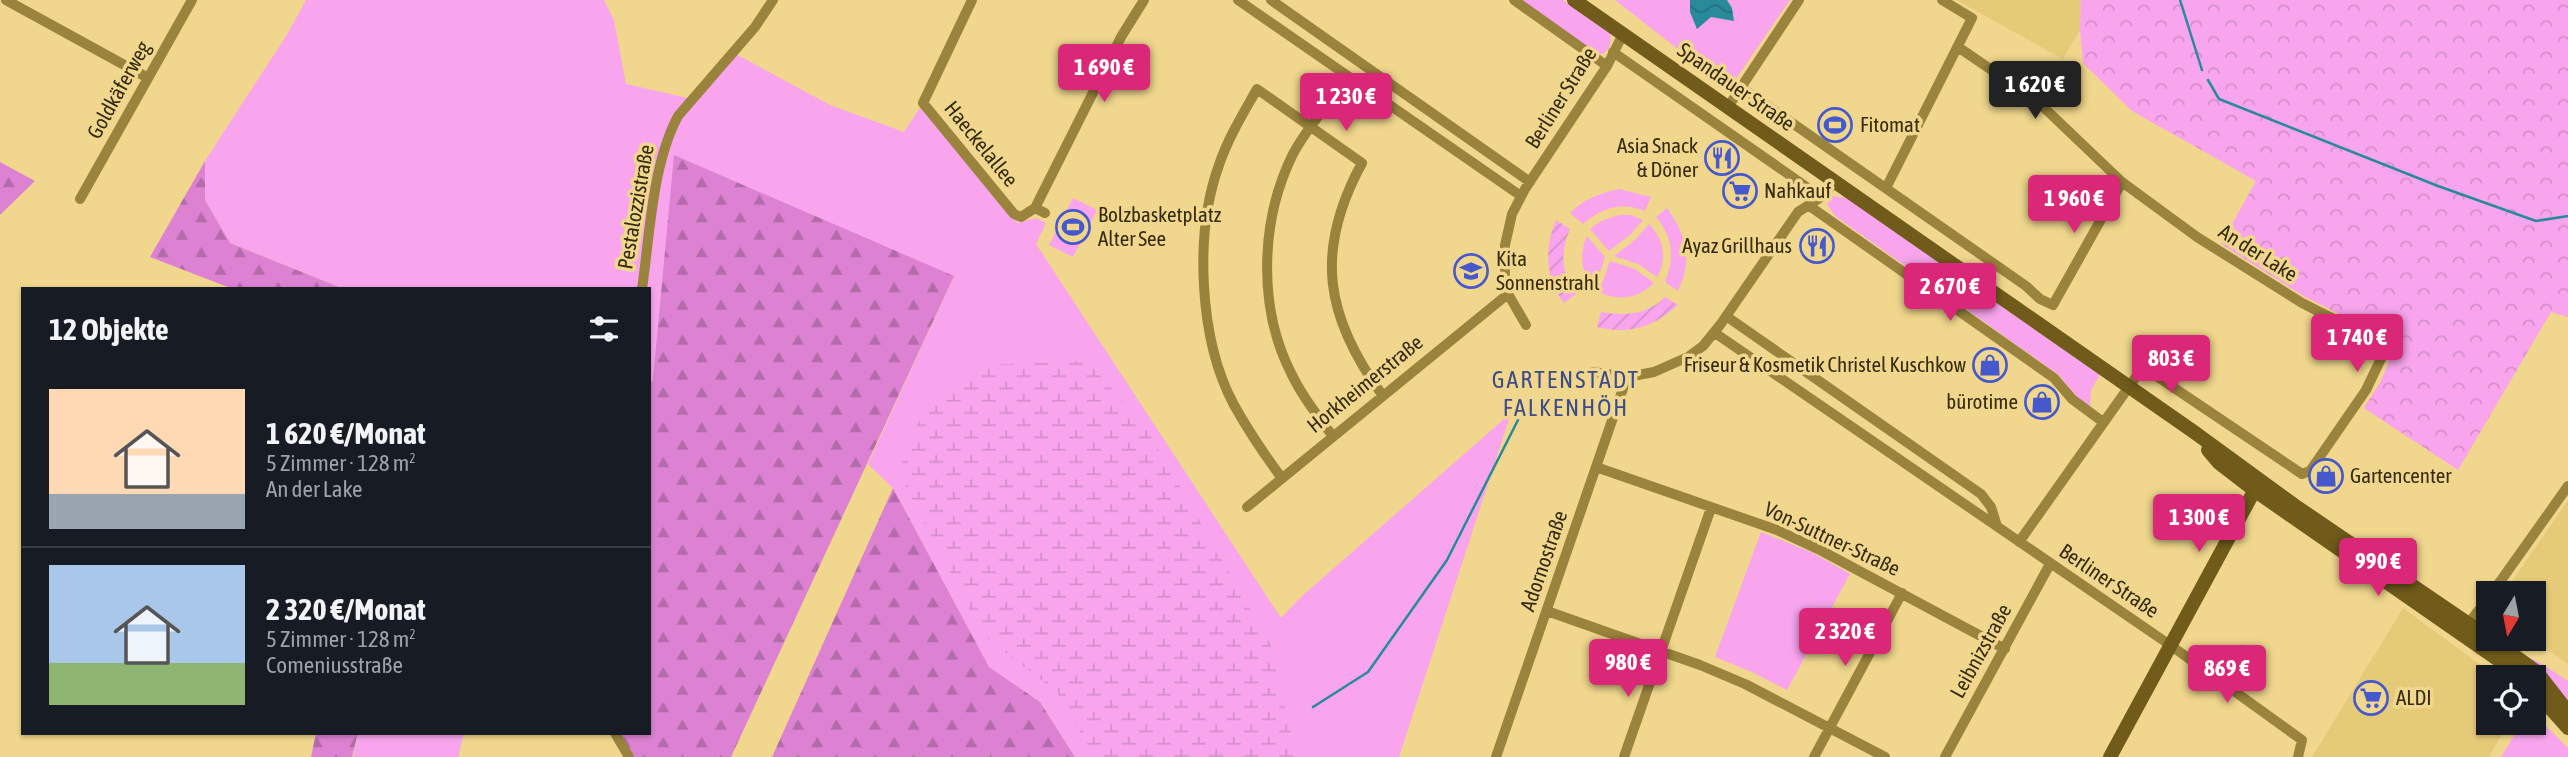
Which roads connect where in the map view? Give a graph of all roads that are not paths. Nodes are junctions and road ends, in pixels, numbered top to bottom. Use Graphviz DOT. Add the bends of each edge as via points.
graph roads {
  1 [pos="192,0"];
  2 [pos="773,0"];
  3 [pos="972,0"];
  4 [pos="1144,0"];
  5 [pos="1238,0"];
  6 [pos="1272,0"];
  7 [pos="1514,0"];
  8 [pos="1574,0"];
  9 [pos="1798,0"];
  10 [pos="1942,0"];
  11 [pos="12,2"];
  12 [pos="1623,34"];
  13 [pos="1958,47"];
  14 [pos="1613,52"];
  15 [pos="1607,66"];
  16 [pos="148,78"];
  17 [pos="1742,88"];
  18 [pos="1334,95"];
  19 [pos="1728,107"];
  20 [pos="1312,127"];
  21 [pos="1530,182"];
  22 [pos="1835,182"];
  23 [pos="2122,182"];
  24 [pos="1886,188"];
  25 [pos="1521,196"];
  26 [pos="1821,197"];
  27 [pos="80,199"];
  28 [pos="1808,205"];
  29 [pos="1035,208"];
  30 [pos="1045,213"];
  31 [pos="1991,262"];
  32 [pos="1977,282"];
  33 [pos="642,287"];
  34 [pos="1508,294"];
  35 [pos="1726,316"];
  36 [pos="1526,325"];
  37 [pos="1715,332"];
  38 [pos="1594,372"];
  39 [pos="1627,377"];
  40 [pos="2128,387"];
  41 [pos="1383,396"];
  42 [pos="2103,422"];
  43 [pos="1332,435"];
  44 [pos="1596,467"];
  45 [pos="1281,477"];
  46 [pos="2257,486"];
  47 [pos="2568,486"];
  48 [pos="1247,506"];
  49 [pos="1711,508"];
  50 [pos="1997,527"];
  51 [pos="2020,542"];
  52 [pos="2050,564"];
  53 [pos="2501,581"];
  54 [pos="1902,593"];
  55 [pos="1547,611"];
  56 [pos="2476,614"];
  57 [pos="2468,624"];
  58 [pos="2476,629"];
  59 [pos="2170,645"];
  60 [pos="2004,649"];
  61 [pos="1661,651"];
  62 [pos="2508,651"];
  63 [pos="2506,665"];
  64 [pos="2546,703"];
  65 [pos="2568,712"];
  66 [pos="1831,727"];
  67 [pos="2568,728"];
  68 [pos="616,735"];
  69 [pos="628,755"];
  70 [pos="617,757"];
  71 [pos="1496,757"];
  72 [pos="1624,757"];
  73 [pos="1814,757"];
  74 [pos="1885,757"];
  75 [pos="1945,757"];
  76 [pos="2110,757"];
  77 [pos="2298,757"];
  1 -- 16 [label="street, Goldkäferweg"];
  2 -- 33 [label="street, Pestalozzistraße" via="669,133"];
  3 -- 29 [label="street, Haeckelallee" via="923,103 1014,214 1021,217"];
  4 -- 29 [label="street"];
  5 -- 25 [label="street"];
  6 -- 21 [label="street, Berliner Straße"];
  7 -- 15 [label="street"];
  8 -- 12 [label="main road, Spandauer Straße"];
  9 -- 17 [label="street"];
  10 -- 13 [label="street" via="1972,18"];
  11 -- 16 [label="street"];
  12 -- 14 [label="street, Berliner Straße"];
  12 -- 19 [label="main road, Spandauer Straße"];
  13 -- 23 [label="street, An der Lake" via="2037,101"];
  13 -- 24 [label="street"];
  14 -- 15 [label="street, Berliner Straße"];
  14 -- 26 [label="street, Spandauer Straße"];
  15 -- 21 [label="street, Berliner Straße"];
  16 -- 27 [label="street, Goldkäferweg"];
  17 -- 19 [label="street"];
  17 -- 24 [label="street, Spandauer Straße"];
  18 -- 20 [label="street"];
  19 -- 22 [label="main road, Spandauer Straße"];
  20 -- 41 [label="street" via="1362,163 1339,216 1332,276 1349,344"];
  20 -- 43 [label="street" via="1293,155 1275,205 1268,244 1269,296 1280,348 1291,373"];
  20 -- 45 [label="street" via="1257,89 1218,166 1204,247 1207,316 1224,380 1233,404"];
  21 -- 25 [label="street, Berliner Straße"];
  22 -- 26 [label="street"];
  22 -- 32 [label="main road, Spandauer Straße"];
  23 -- 31 [label="street, Spandauer Straße" via="2053,305"];
  23 -- 40 [label="street, An der Lake" via="2222,254 2302,303 2387,346 2365,390 2310,471 2302,474 2143,367"];
  24 -- 31 [label="street, Spandauer Straße"];
  25 -- 34 [label="street, Berliner Straße" via="1506,245"];
  26 -- 28 [label="street"];
  28 -- 35 [label="street" via="1798,212"];
  28 -- 42 [label="street" via="2054,378 2072,399"];
  29 -- 30 [label="street"];
  31 -- 32 [label="street"];
  32 -- 40 [label="main road, Spandauer Straße"];
  34 -- 36 [label="street, Berliner Straße"];
  34 -- 41 [label="street, Horkheimerstraße"];
  35 -- 37 [label="street"];
  35 -- 50 [label="street" via="1981,494"];
  37 -- 39 [label="street" via="1703,346 1671,365"];
  37 -- 50 [label="street, Berliner Straße"];
  38 -- 39 [label="street"];
  39 -- 44 [label="street, Adornostraße"];
  40 -- 42 [label="street"];
  40 -- 46 [label="main road, Spandauer Straße" via="2194,432 2219,463"];
  41 -- 43 [label="street, Horkheimerstraße"];
  42 -- 51 [label="street"];
  43 -- 45 [label="street, Horkheimerstraße"];
  44 -- 49 [label="street, Von-Suttner-Straße"];
  44 -- 55 [label="street, Adornostraße"];
  45 -- 48 [label="street, Horkheimerstraße"];
  46 -- 57 [label="main road, Spandauer Straße"];
  46 -- 59 [label="main road"];
  46 -- 63 [label="main road, Spandauer Straße"];
  47 -- 53 [label="street"];
  49 -- 54 [label="street, Von-Suttner-Straße" via="1777,530"];
  49 -- 61 [label="street"];
  50 -- 51 [label="street, Berliner Straße"];
  51 -- 52 [label="street, Berliner Straße"];
  52 -- 59 [label="street, Berliner Straße"];
  52 -- 60 [label="street, Leibnizstraße"];
  54 -- 60 [label="street, Von-Suttner-Straße"];
  54 -- 66 [label="street"];
  55 -- 61 [label="street"];
  55 -- 71 [label="street, Adornostraße"];
  56 -- 57 [label="street"];
  57 -- 58 [label="main road, Spandauer Straße"];
  59 -- 76 [label="main road"];
  59 -- 77 [label="street, Berliner Straße" via="2302,740"];
  60 -- 75 [label="street, Leibnizstraße"];
  61 -- 66 [label="street" via="1745,684"];
  61 -- 72 [label="street"];
  62 -- 65 [label="main road, Spandauer Straße" via="2537,672"];
  64 -- 67 [label="main road"];
  66 -- 73 [label="street"];
  66 -- 74 [label="street"];
  68 -- 69 [label="street"];
  69 -- 70 [label="street"];
}
